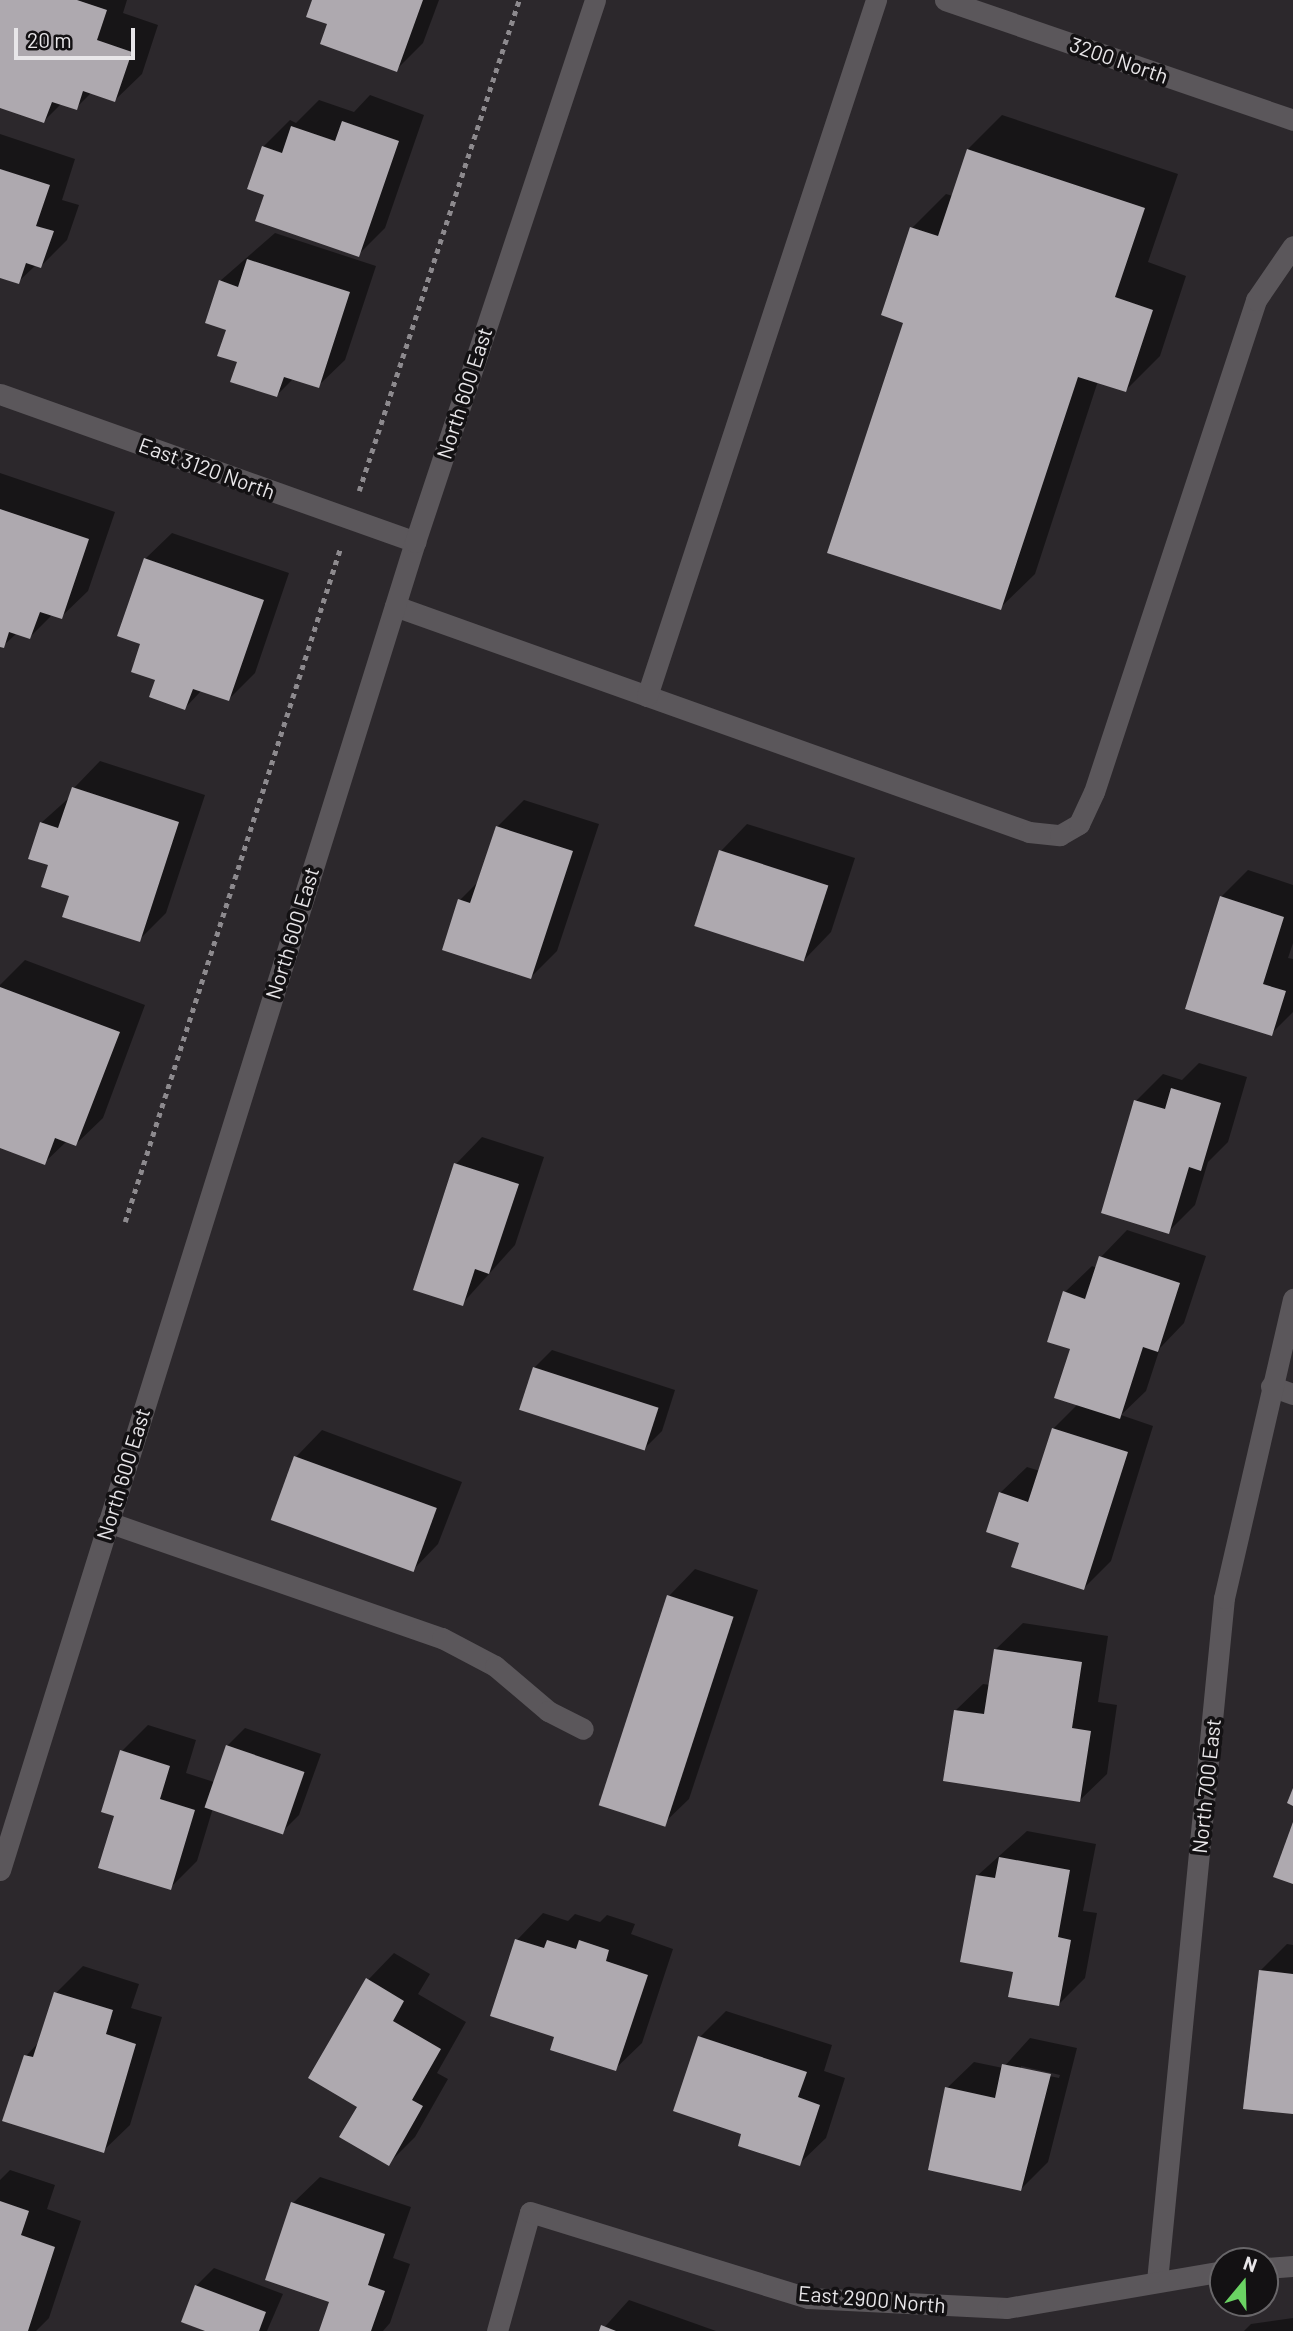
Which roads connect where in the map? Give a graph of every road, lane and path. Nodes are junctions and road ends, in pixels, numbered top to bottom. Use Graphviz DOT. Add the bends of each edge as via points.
graph roads {
  1 [pos="519,0"];
  2 [pos="595,0"];
  3 [pos="876,0"];
  4 [pos="945,0"];
  5 [pos="1293,120"];
  6 [pos="1293,246"];
  7 [pos="0,394"];
  8 [pos="365,475"];
  9 [pos="415,542"];
  10 [pos="334,570"];
  11 [pos="395,606"];
  12 [pos="647,696"];
  13 [pos="125,1222"];
  14 [pos="1293,1299"];
  15 [pos="1270,1386"];
  16 [pos="1293,1394"];
  17 [pos="108,1522"];
  18 [pos="583,1729"];
  19 [pos="0,1870"];
  20 [pos="1209,2273"];
  21 [pos="1157,2281"];
  22 [pos="497,2331"];
  1 -- 8 [label="path"];
  2 -- 9 [label="street, North 600 East"];
  3 -- 12 [label="street"];
  4 -- 5 [label="street, 3200 North"];
  6 -- 12 [label="street" via="1256,300 1094,792 1079,824 1060,835 1029,832"];
  7 -- 9 [label="street, East 3120 North"];
  9 -- 11 [label="street, North 600 East"];
  10 -- 13 [label="path"];
  11 -- 12 [label="street"];
  11 -- 17 [label="street, North 600 East"];
  14 -- 15 [label="street, North 700 East"];
  15 -- 16 [label="street"];
  15 -- 21 [label="street, North 700 East" via="1224,1598"];
  17 -- 18 [label="street" via="442,1638 495,1666 548,1712"];
  17 -- 19 [label="street, North 600 East"];
  20 -- 21 [label="street, East 2900 North"];
  21 -- 22 [label="street, East 2900 North" via="1007,2308 808,2298 530,2212"];
}
